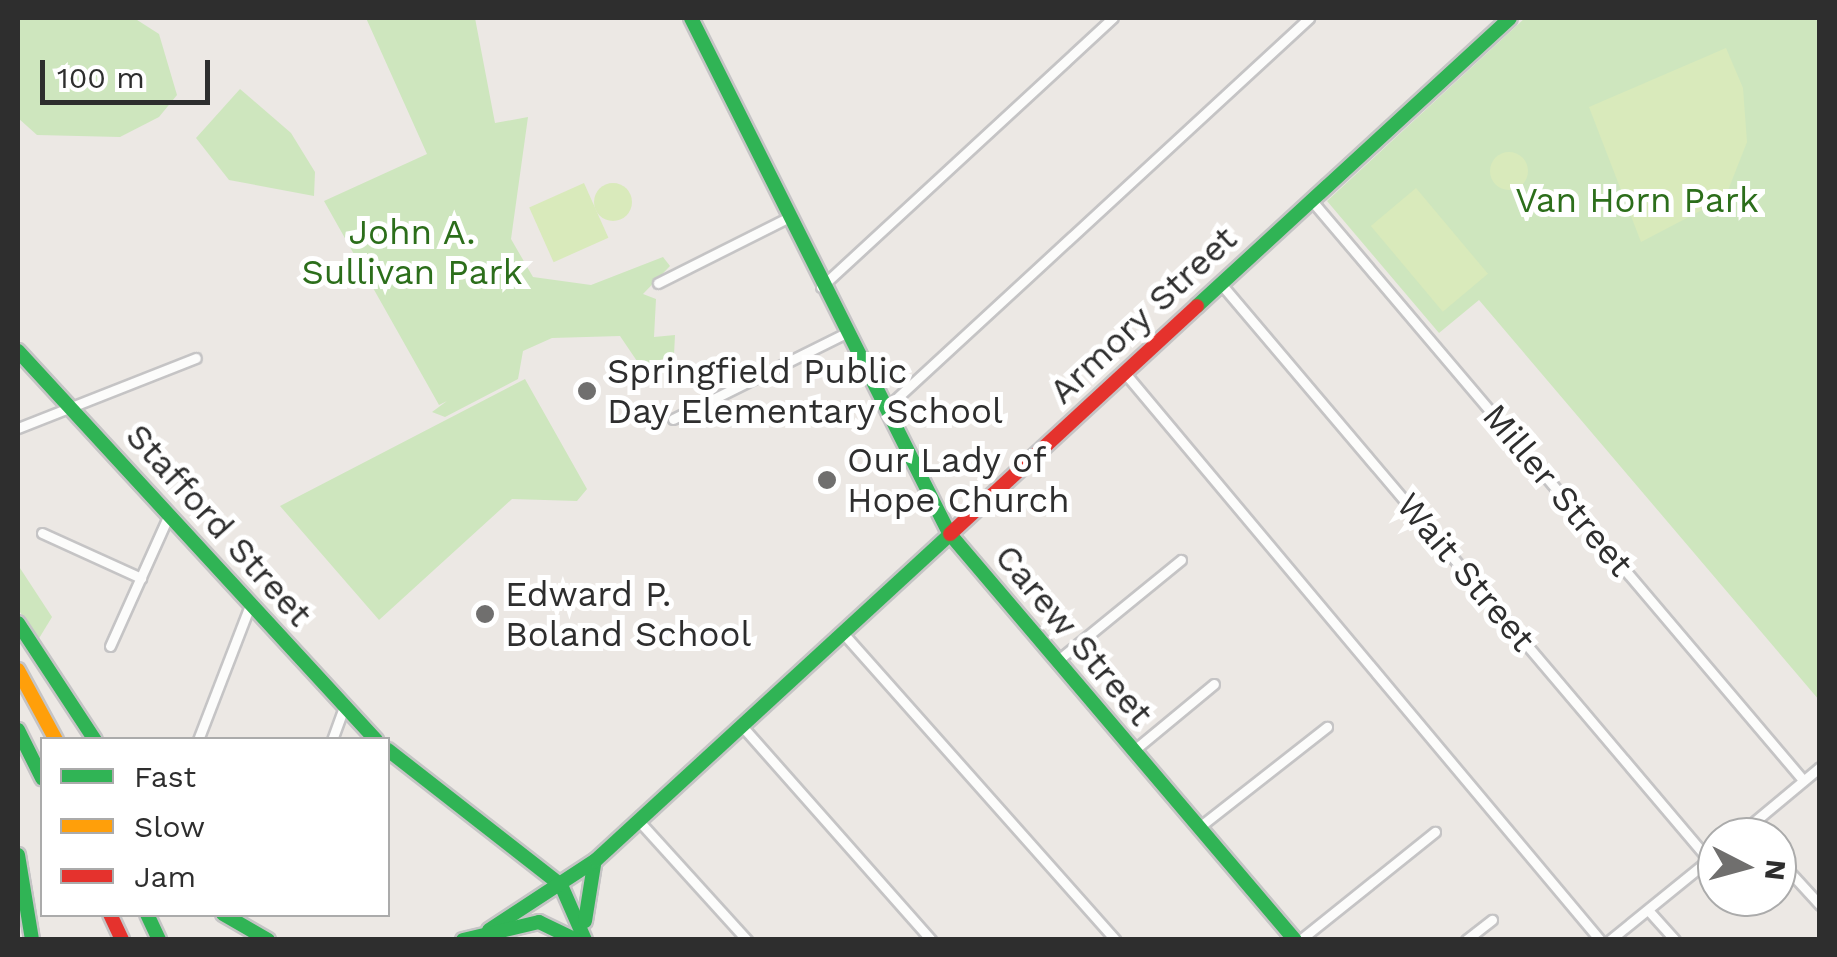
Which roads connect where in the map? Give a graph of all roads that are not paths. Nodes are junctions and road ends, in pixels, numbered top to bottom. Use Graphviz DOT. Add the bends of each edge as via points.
graph roads {
  1 [pos="691,18"];
  2 [pos="1113,18"];
  3 [pos="1309,18"];
  4 [pos="1510,18"];
  5 [pos="1312,201"];
  6 [pos="785,219"];
  7 [pos="658,282"];
  8 [pos="1221,284"];
  9 [pos="820,288"];
  10 [pos="844,334"];
  11 [pos="18,352"];
  12 [pos="196,358"];
  13 [pos="1124,372"];
  14 [pos="69,405"];
  15 [pos="884,411"];
  16 [pos="673,419"];
  17 [pos="18,428"];
  18 [pos="170,514"];
  19 [pos="42,533"];
  20 [pos="949,533"];
  21 [pos="1181,560"];
  22 [pos="142,578"];
  23 [pos="250,603"];
  24 [pos="18,623"];
  25 [pos="842,632"];
  26 [pos="110,646"];
  27 [pos="1057,662"];
  28 [pos="18,670"];
  29 [pos="1214,684"];
  30 [pos="344,706"];
  31 [pos="741,725"];
  32 [pos="1327,727"];
  33 [pos="18,730"];
  34 [pos="54,737"];
  35 [pos="93,737"];
  36 [pos="199,737"];
  37 [pos="333,737"];
  38 [pos="373,737"];
  39 [pos="1133,750"];
  40 [pos="390,752"];
  41 [pos="1820,767"];
  42 [pos="40,774"];
  43 [pos="1803,780"];
  44 [pos="1760,817"];
  45 [pos="640,820"];
  46 [pos="1198,828"];
  47 [pos="1435,832"];
  48 [pos="1697,838"];
  49 [pos="18,859"];
  50 [pos="596,860"];
  51 [pos="1697,870"];
  52 [pos="1797,880"];
  53 [pos="18,884"];
  54 [pos="561,885"];
  55 [pos="1820,905"];
  56 [pos="1648,910"];
  57 [pos="111,917"];
  58 [pos="148,917"];
  59 [pos="229,917"];
  60 [pos="1492,920"];
  61 [pos="489,930"];
  62 [pos="582,939"];
  63 [pos="32,940"];
  64 [pos="122,940"];
  65 [pos="159,940"];
  66 [pos="268,940"];
  67 [pos="463,940"];
  68 [pos="747,940"];
  69 [pos="930,940"];
  70 [pos="1114,940"];
  71 [pos="1298,940"];
  72 [pos="1466,940"];
  73 [pos="1600,940"];
  74 [pos="1610,940"];
  75 [pos="1674,940"];
  1 -- 6 [label="main road, Carew Street"];
  2 -- 9 [label="street"];
  3 -- 15 [label="street"];
  4 -- 5 [label="main road, Armory Street"];
  5 -- 8 [label="main road, Armory Street"];
  5 -- 43 [label="street, Miller Street"];
  6 -- 7 [label="street"];
  6 -- 9 [label="main road, Carew Street"];
  8 -- 13 [label="main road, Armory Street"];
  8 -- 48 [label="street, Wait Street"];
  9 -- 10 [label="main road, Carew Street"];
  10 -- 15 [label="main road, Carew Street"];
  10 -- 16 [label="street"];
  11 -- 14 [label="main road, Stafford Street"];
  12 -- 14 [label="street"];
  13 -- 20 [label="main road, Armory Street"];
  13 -- 73 [label="street"];
  14 -- 17 [label="street"];
  14 -- 18 [label="main road, Stafford Street"];
  15 -- 20 [label="main road, Carew Street"];
  18 -- 22 [label="street"];
  18 -- 23 [label="main road, Stafford Street"];
  19 -- 22 [label="street"];
  20 -- 25 [label="main road, Armory Street"];
  20 -- 27 [label="main road, Carew Street"];
  21 -- 27 [label="street"];
  22 -- 26 [label="street"];
  23 -- 30 [label="main road, Stafford Street"];
  23 -- 36 [label="street"];
  24 -- 35 [label="main road"];
  25 -- 31 [label="main road, Armory Street"];
  25 -- 70 [label="street"];
  27 -- 39 [label="main road, Carew Street"];
  28 -- 34 [label="main road"];
  29 -- 39 [label="street"];
  30 -- 37 [label="street"];
  30 -- 38 [label="main road, Stafford Street"];
  31 -- 45 [label="main road, Armory Street"];
  31 -- 69 [label="street"];
  32 -- 46 [label="street"];
  33 -- 42 [label="main road"];
  39 -- 46 [label="main road, Carew Street"];
  40 -- 54 [label="main road"];
  41 -- 43 [label="street"];
  43 -- 44 [label="street"];
  45 -- 50 [label="main road, Armory Street"];
  45 -- 68 [label="street"];
  46 -- 71 [label="main road, Carew Street"];
  47 -- 71 [label="street"];
  49 -- 53 [label="main road"];
  49 -- 63 [label="main road"];
  50 -- 54 [label="main road, Armory Street"];
  50 -- 62 [label="main road" via="583,895"];
  51 -- 56 [label="street"];
  52 -- 55 [label="street"];
  54 -- 61 [label="main road, Armory Street"];
  54 -- 62 [label="main road"];
  56 -- 74 [label="street"];
  56 -- 75 [label="street"];
  57 -- 64 [label="main road"];
  58 -- 65 [label="main road"];
  59 -- 66 [label="main road"];
  60 -- 72 [label="street"];
  61 -- 62 [label="main road" via="546,922"];
  61 -- 67 [label="main road"];
}
